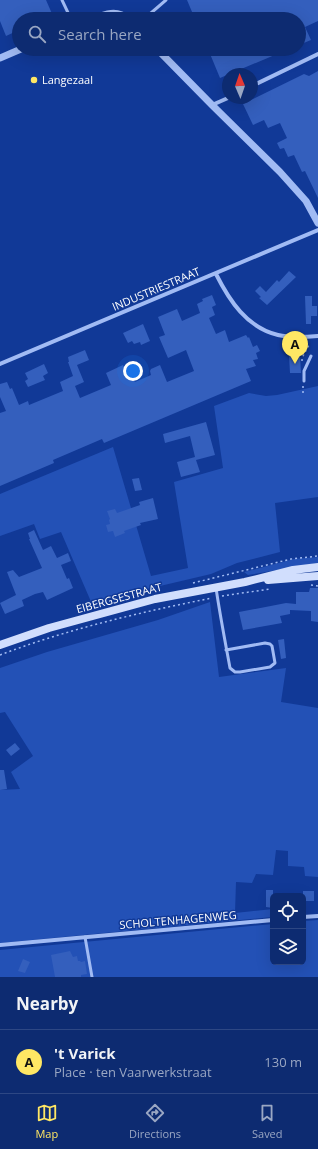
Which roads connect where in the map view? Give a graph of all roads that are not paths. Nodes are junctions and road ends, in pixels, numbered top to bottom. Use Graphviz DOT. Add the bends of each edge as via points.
graph roads {
  1 [pos="62,0"];
  2 [pos="166,0"];
  3 [pos="68,12"];
  4 [pos="152,12"];
  5 [pos="12,53"];
  6 [pos="318,54"];
  7 [pos="165,56"];
  8 [pos="0,58"];
  9 [pos="258,83"];
  10 [pos="222,101"];
  11 [pos="212,105"];
  12 [pos="318,223"];
  13 [pos="318,230"];
  14 [pos="216,274"];
  15 [pos="318,336"];
  16 [pos="311,356"];
  17 [pos="0,364"];
  18 [pos="304,381"];
  19 [pos="318,567"];
  20 [pos="318,576"];
  21 [pos="246,582"];
  22 [pos="216,588"];
  23 [pos="0,645"];
  24 [pos="226,650"];
  25 [pos="318,916"];
  26 [pos="306,917"];
  27 [pos="270,920"];
  28 [pos="85,937"];
  29 [pos="0,946"];
  30 [pos="92,977"];
  1 -- 3 [label="lane"];
  2 -- 4 [label="lane"];
  5 -- 8 [label="street"];
  6 -- 9 [label="street"];
  7 -- 11 [label="street"];
  10 -- 11 [label="street"];
  11 -- 12 [label="street" via="280,172 306,202"];
  13 -- 14 [label="street, INDUSTRIESTRAAT"];
  14 -- 15 [label="street" via="224,290 241,312 250,322 263,330 278,335"];
  14 -- 17 [label="street, INDUSTRIESTRAAT"];
  16 -- 18 [label="lane" via="304,371"];
  19 -- 21 [label="main road, EIBERGSESTRAAT" via="292,570"];
  20 -- 21 [label="main road, EIBERGSESTRAAT"];
  21 -- 22 [label="main road, EIBERGSESTRAAT"];
  22 -- 23 [label="main road, EIBERGSESTRAAT" via="127,606"];
  22 -- 24 [label="lane"];
  24 -- 24 [label="lane" via="230,668 235,672 270,667 275,663 270,644"];
  25 -- 26 [label="street"];
  27 -- 28 [label="street, SCHOLTENHAGENWEG"];
  28 -- 29 [label="street, SCHOLTENHAGENWEG"];
  28 -- 30 [label="lane"];
}
